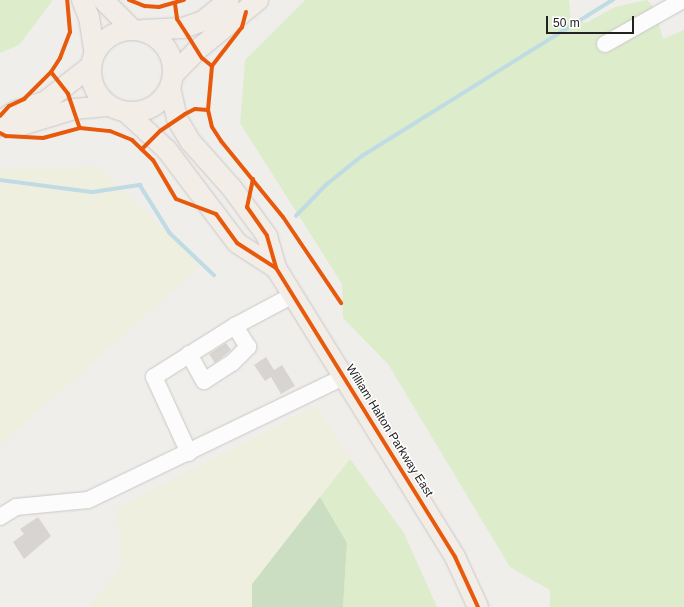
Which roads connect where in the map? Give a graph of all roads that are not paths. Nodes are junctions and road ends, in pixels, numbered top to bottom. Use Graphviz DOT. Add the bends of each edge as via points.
graph roads {
  1 [pos="82,0"];
  2 [pos="103,0"];
  3 [pos="229,0"];
  4 [pos="258,0"];
  5 [pos="683,0"];
  6 [pos="138,30"];
  7 [pos="605,44"];
  8 [pos="93,60"];
  9 [pos="172,81"];
  10 [pos="118,109"];
  11 [pos="0,121"];
  12 [pos="0,126"];
  13 [pos="276,268"];
  14 [pos="293,295"];
  15 [pos="234,326"];
  16 [pos="189,354"];
  17 [pos="344,378"];
  18 [pos="189,453"];
  19 [pos="0,517"];
  20 [pos="478,607"];
  1 -- 8 [label="main road" via="89,17"];
  2 -- 6 [label="main road"];
  3 -- 6 [label="main road" via="203,21 183,28"];
  4 -- 9 [label="main road" via="197,50"];
  5 -- 7 [label="lane"];
  6 -- 8 [label="main road" via="110,36"];
  6 -- 9 [label="main road" via="156,36 166,46 172,59"];
  8 -- 10 [label="main road" via="95,89"];
  8 -- 11 [label="main road" via="46,101 16,111"];
  9 -- 10 [label="main road" via="163,99 152,108 139,112"];
  9 -- 13 [label="main road, William Halton Parkway East" via="177,119 190,141 231,187 263,230"];
  10 -- 12 [label="main road" via="74,109 22,125"];
  10 -- 13 [label="main road, William Halton Parkway East" via="167,150 237,243"];
  13 -- 14 [label="main road, William Halton Parkway East"];
  14 -- 15 [label="lane"];
  14 -- 17 [label="main road, William Halton Parkway East"];
  15 -- 16 [label="lane"];
  15 -- 16 [label="lane" via="248,347 232,363 204,381"];
  16 -- 18 [label="lane" via="154,377"];
  17 -- 18 [label="lane"];
  17 -- 20 [label="main road, William Halton Parkway East" via="455,557"];
  18 -- 19 [label="lane" via="88,500 16,507"];
}
